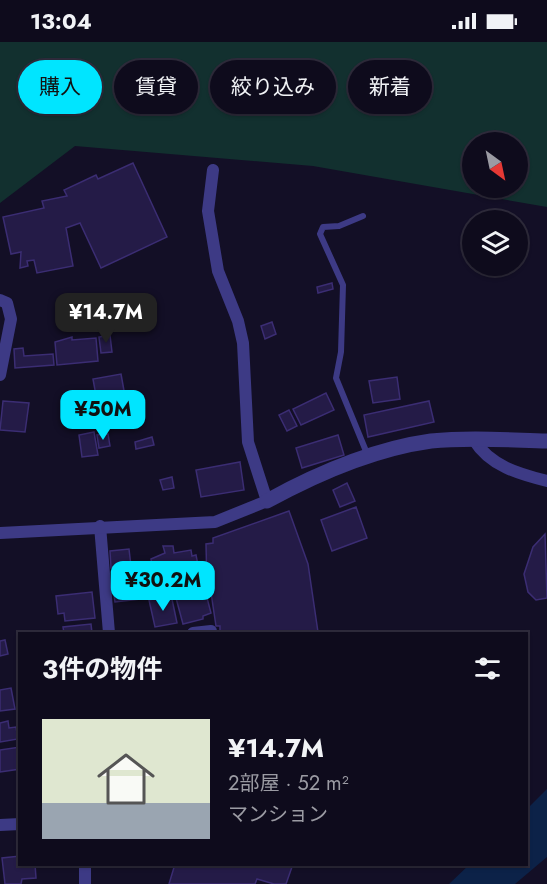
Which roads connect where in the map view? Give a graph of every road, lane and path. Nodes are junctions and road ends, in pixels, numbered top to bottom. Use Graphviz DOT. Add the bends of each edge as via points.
graph roads {
  1 [pos="213,170"];
  2 [pos="363,216"];
  3 [pos="0,300"];
  4 [pos="0,375"];
  5 [pos="474,440"];
  6 [pos="547,441"];
  7 [pos="368,456"];
  8 [pos="547,481"];
  9 [pos="267,501"];
  10 [pos="100,526"];
  11 [pos="0,533"];
  12 [pos="211,631"];
  13 [pos="109,632"];
  14 [pos="202,632"];
  15 [pos="0,825"];
  16 [pos="18,825"];
  17 [pos="85,866"];
  18 [pos="85,884"];
  1 -- 9 [label="street" via="208,211 218,272 243,343 248,442"];
  2 -- 7 [label="lane" via="339,226 323,227 320,234 343,285 336,378"];
  3 -- 4 [label="street" via="7,303 11,319"];
  5 -- 6 [label="street"];
  5 -- 7 [label="street" via="432,441"];
  5 -- 8 [label="street" via="481,451 514,473"];
  7 -- 9 [label="street"];
  9 -- 10 [label="street" via="215,522"];
  10 -- 11 [label="street"];
  10 -- 13 [label="street"];
  12 -- 14 [label="street"];
  15 -- 16 [label="street"];
  17 -- 18 [label="street"];
}
